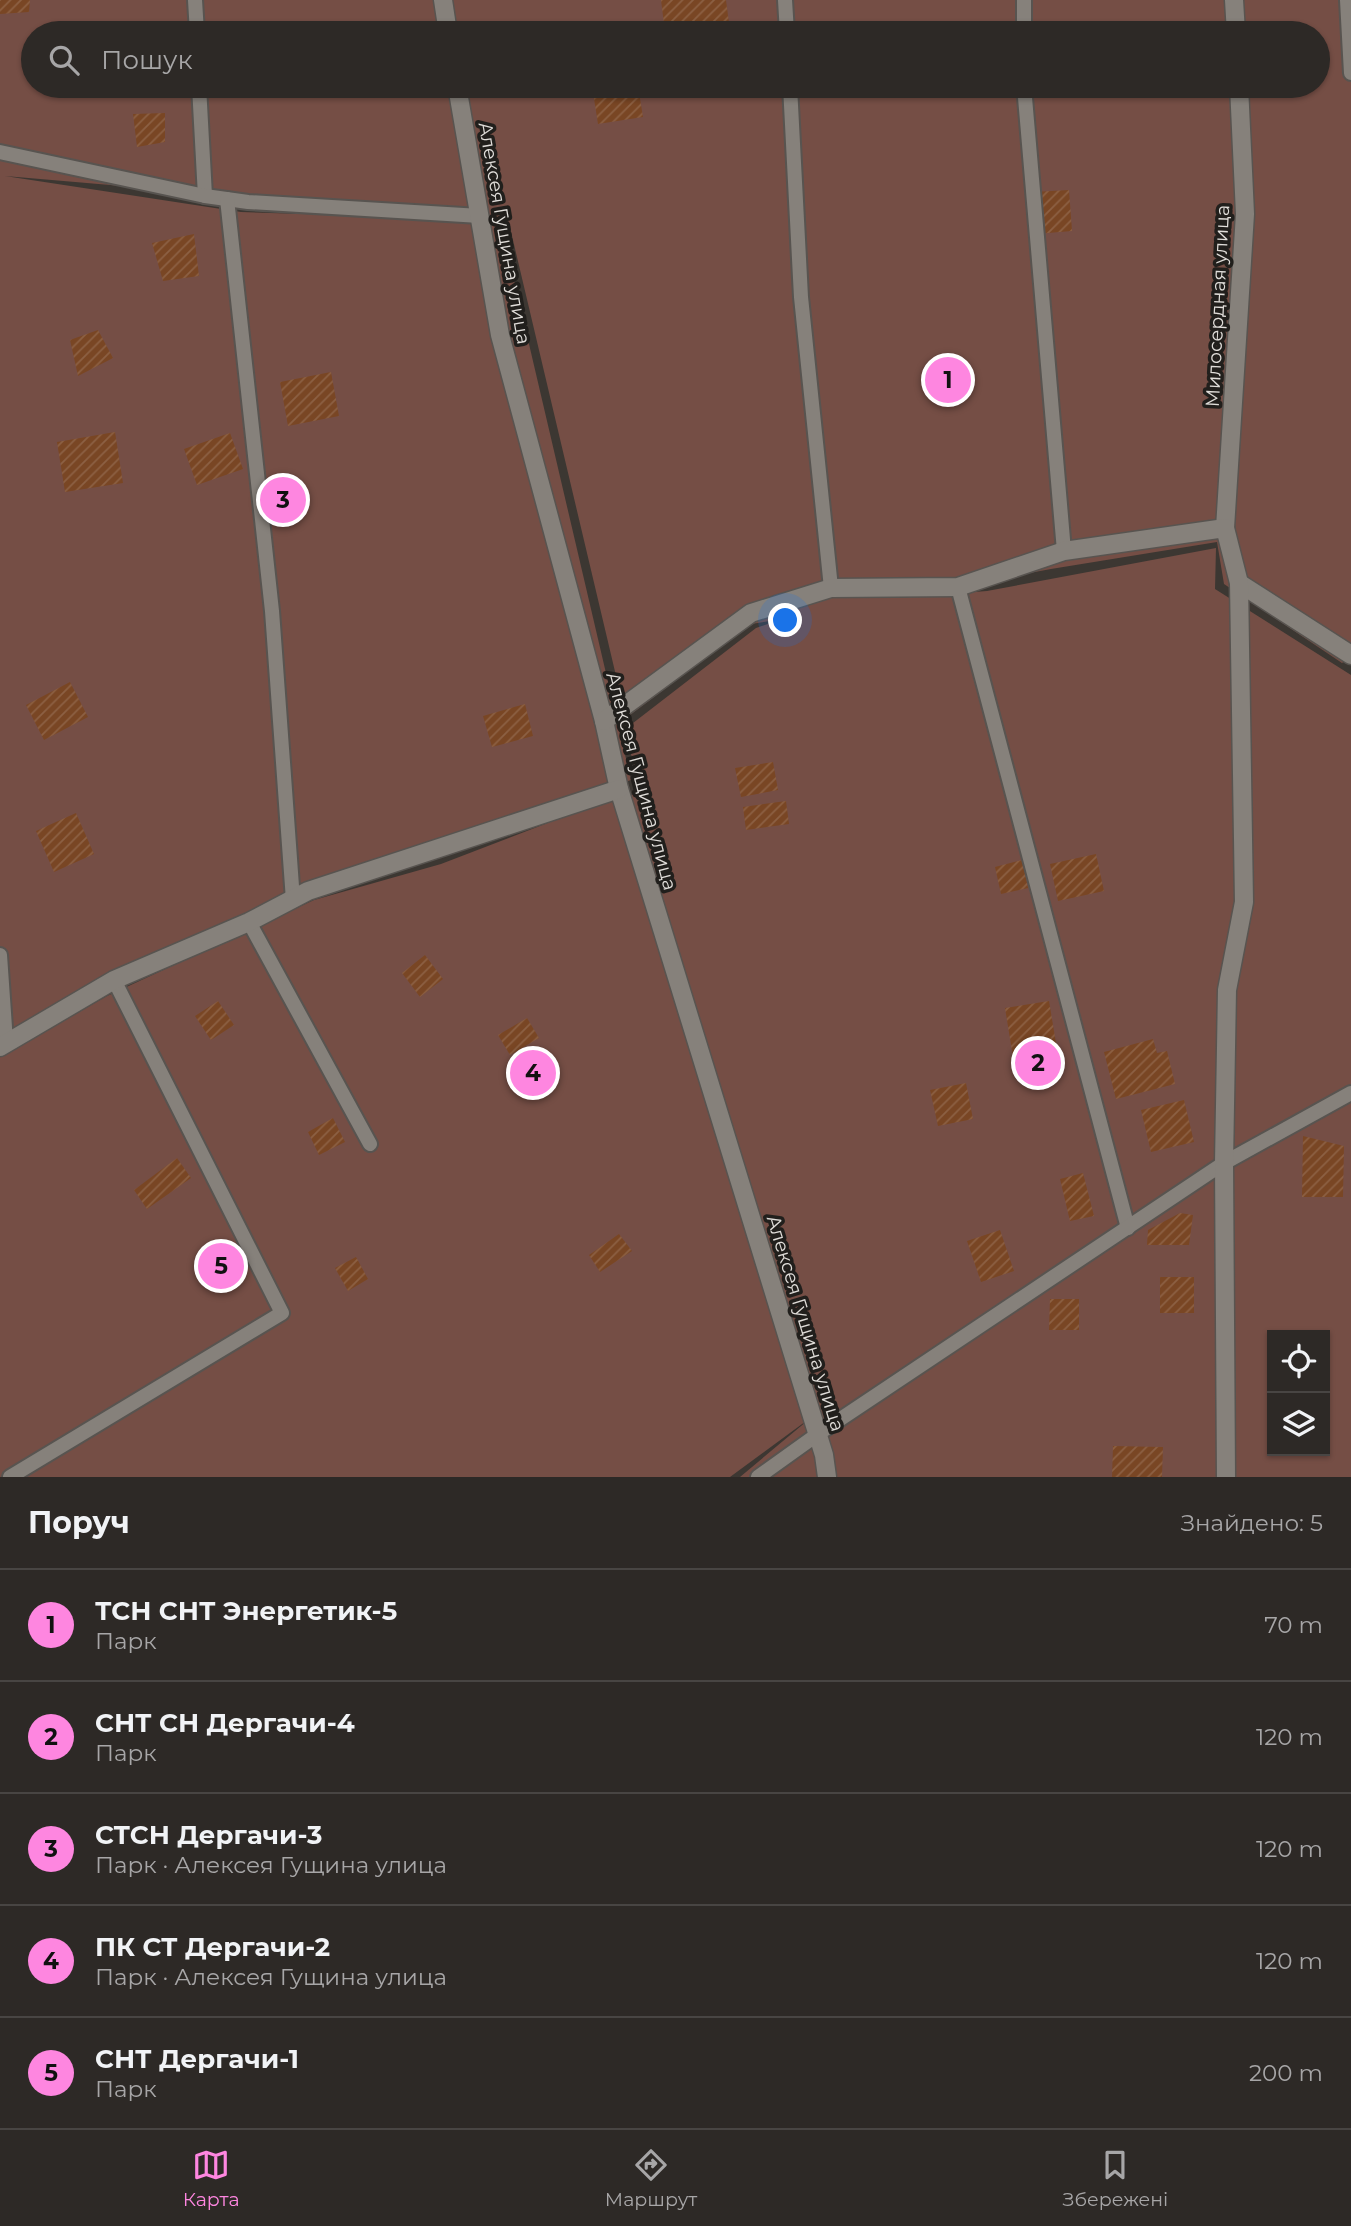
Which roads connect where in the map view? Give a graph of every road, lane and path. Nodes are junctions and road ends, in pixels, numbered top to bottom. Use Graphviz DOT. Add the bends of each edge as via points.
graph roads {
  1 [pos="195,0"];
  2 [pos="443,0"];
  3 [pos="785,0"];
  4 [pos="1024,0"];
  5 [pos="1234,0"];
  6 [pos="1347,0"];
  7 [pos="196,21"];
  8 [pos="446,21"];
  9 [pos="786,21"];
  10 [pos="1024,21"];
  11 [pos="1235,21"];
  12 [pos="1351,73"];
  13 [pos="200,98"];
  14 [pos="459,98"];
  15 [pos="791,98"];
  16 [pos="1025,98"];
  17 [pos="1239,98"];
  18 [pos="0,152"];
  19 [pos="205,196"];
  20 [pos="227,199"];
  21 [pos="480,216"];
  22 [pos="1225,528"];
  23 [pos="1064,551"];
  24 [pos="1239,583"];
  25 [pos="958,587"];
  26 [pos="831,588"];
  27 [pos="1350,652"];
  28 [pos="604,721"];
  29 [pos="619,789"];
  30 [pos="293,900"];
  31 [pos="249,922"];
  32 [pos="0,954"];
  33 [pos="114,980"];
  34 [pos="3,1044"];
  35 [pos="1351,1093"];
  36 [pos="370,1144"];
  37 [pos="1224,1163"];
  38 [pos="1128,1228"];
  39 [pos="818,1434"];
  40 [pos="10,1477"];
  41 [pos="758,1477"];
  42 [pos="828,1477"];
  43 [pos="1226,1477"];
  1 -- 7 [label="lane"];
  2 -- 8 [label="street"];
  3 -- 9 [label="lane"];
  4 -- 10 [label="lane"];
  5 -- 11 [label="street"];
  6 -- 12 [label="lane"];
  13 -- 19 [label="lane"];
  14 -- 21 [label="street, Алексея Гущина улица"];
  15 -- 26 [label="lane" via="801,298"];
  16 -- 23 [label="lane"];
  17 -- 22 [label="street, Милосердная улица" via="1245,214"];
  18 -- 19 [label="lane"];
  19 -- 20 [label="lane"];
  20 -- 21 [label="lane"];
  20 -- 30 [label="lane" via="272,611"];
  21 -- 28 [label="street, Алексея Гущина улица" via="500,335"];
  22 -- 23 [label="street"];
  22 -- 24 [label="street, Милосердная улица"];
  23 -- 25 [label="street"];
  24 -- 27 [label="street"];
  24 -- 37 [label="street, Милосердная улица" via="1244,902 1227,990"];
  25 -- 26 [label="street"];
  25 -- 38 [label="lane"];
  26 -- 28 [label="street" via="751,613"];
  28 -- 29 [label="street, Алексея Гущина улица"];
  29 -- 30 [label="street"];
  29 -- 39 [label="street, Алексея Гущина улица"];
  30 -- 31 [label="street"];
  31 -- 33 [label="street"];
  31 -- 36 [label="lane"];
  32 -- 34 [label="lane"];
  33 -- 34 [label="street"];
  33 -- 40 [label="lane" via="282,1313"];
  35 -- 37 [label="lane"];
  37 -- 38 [label="lane"];
  37 -- 43 [label="street, Милосердная улица"];
  38 -- 39 [label="lane"];
  39 -- 41 [label="lane"];
  39 -- 42 [label="street, Алексея Гущина улица"];
}
